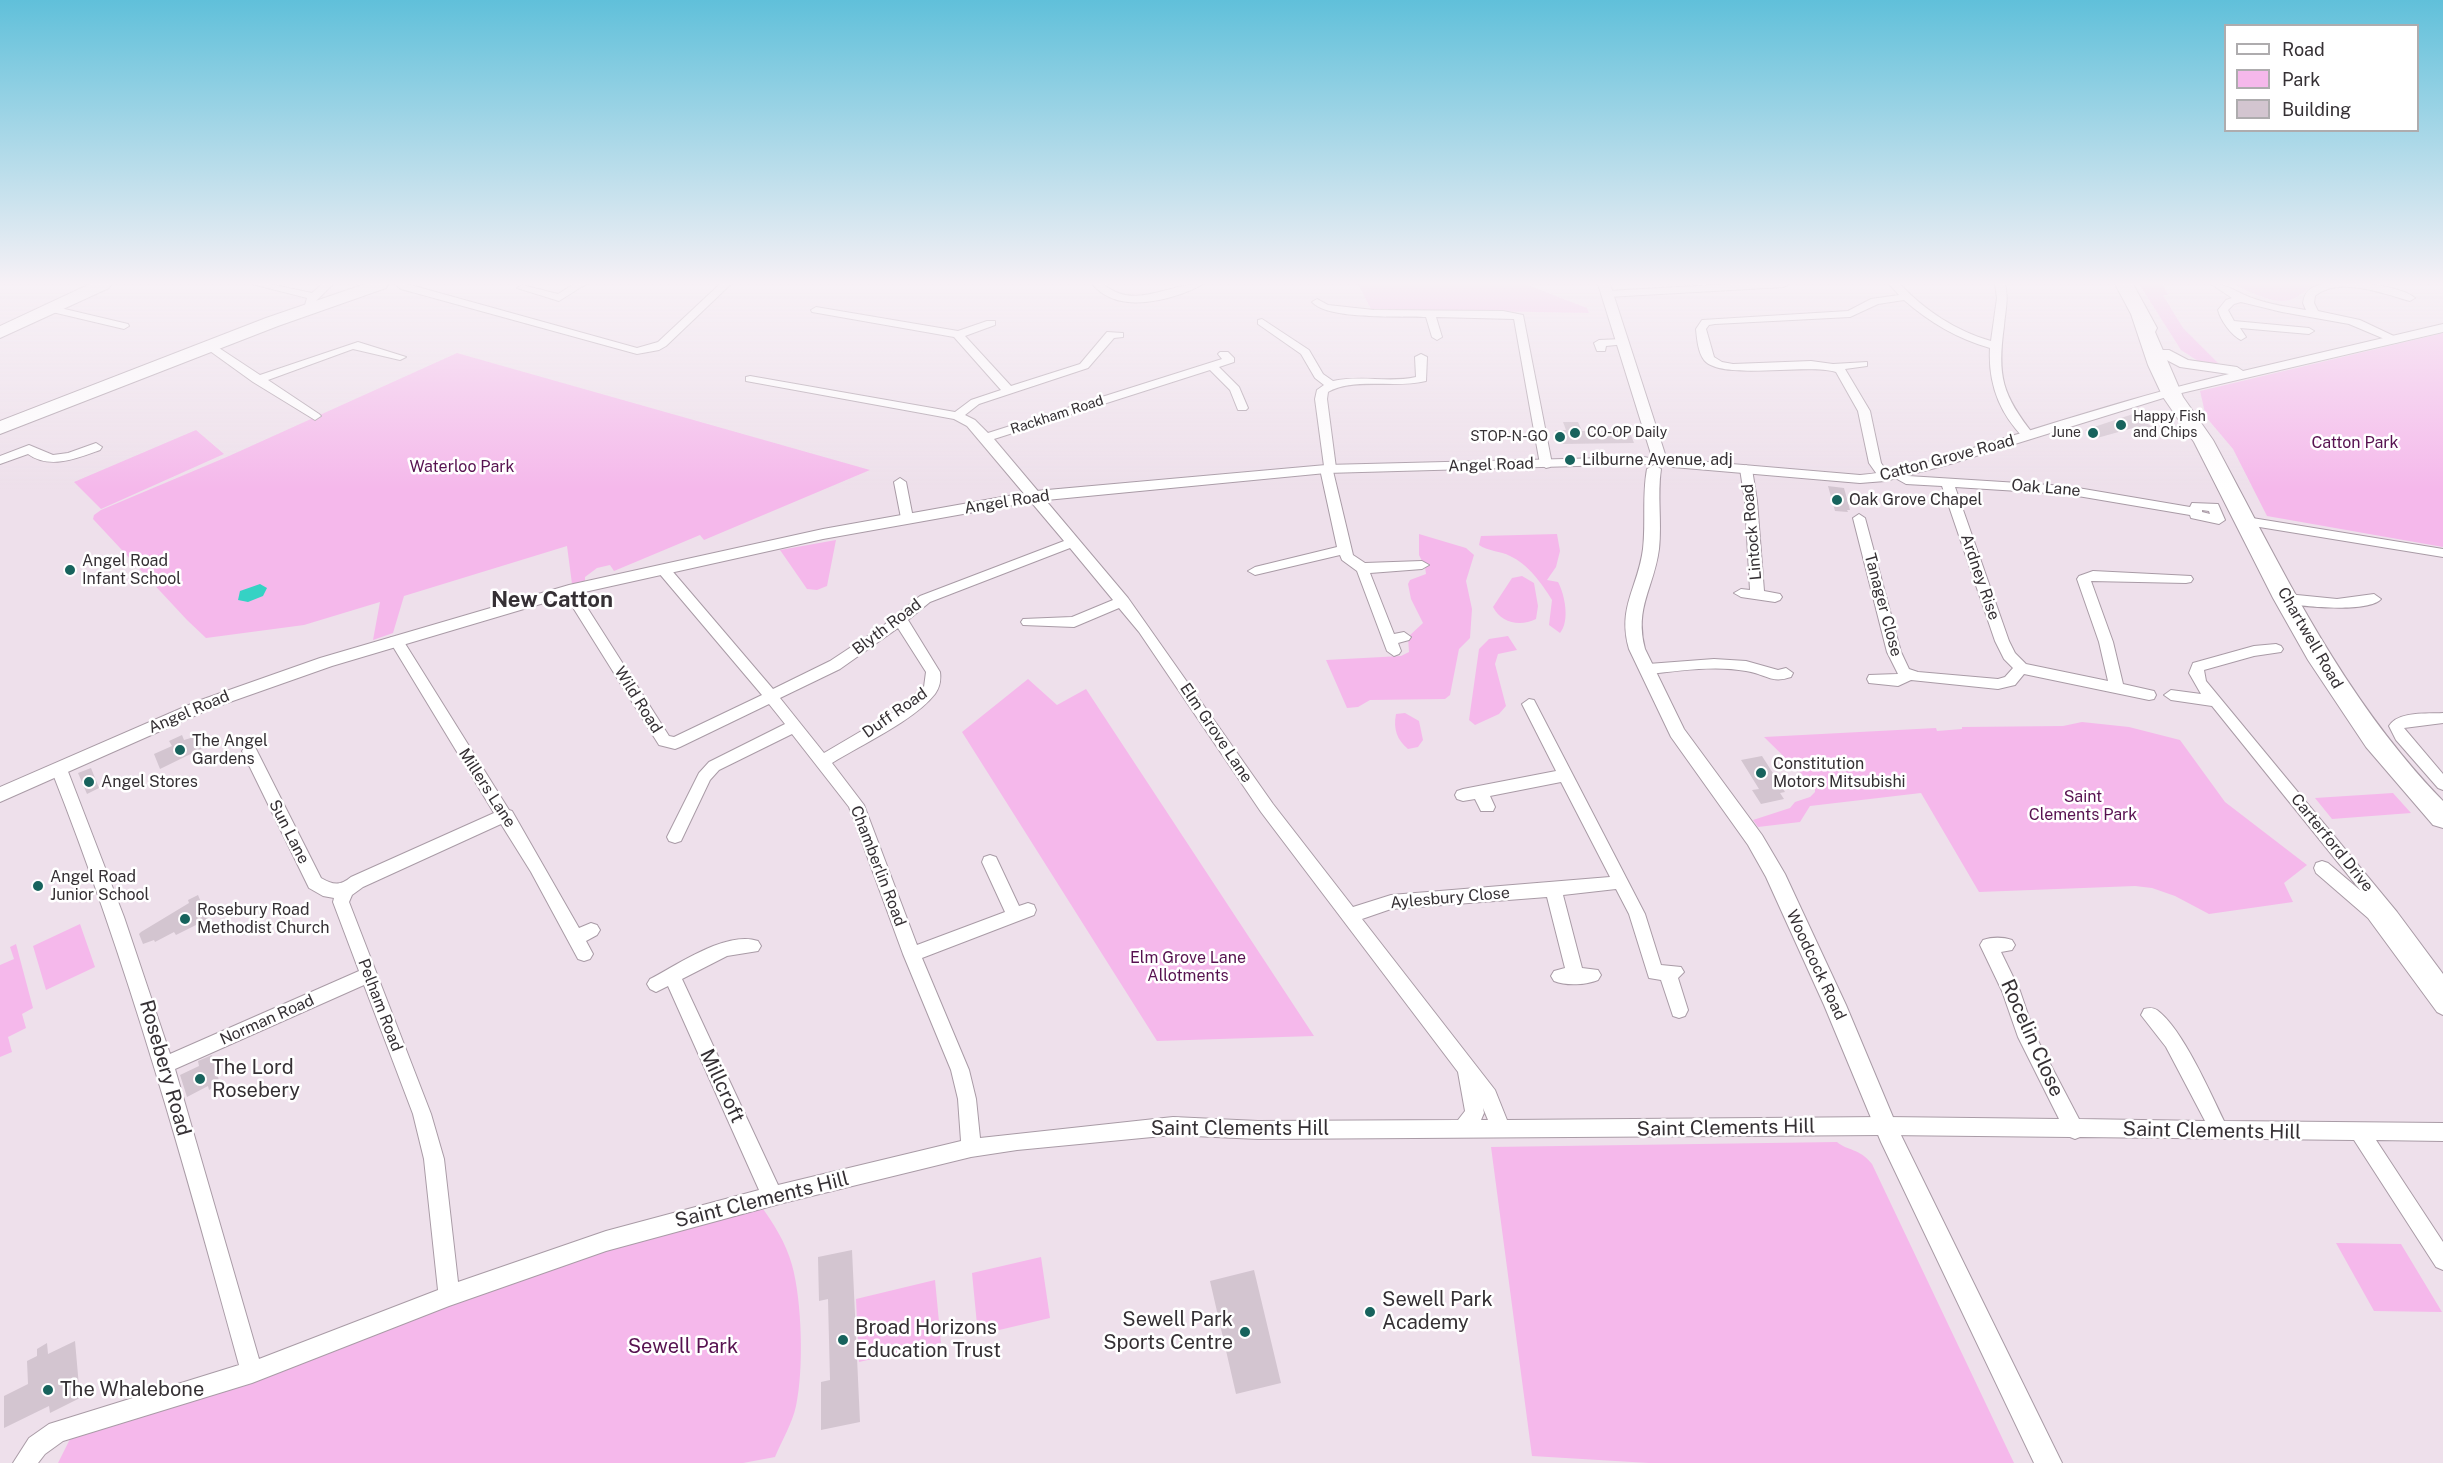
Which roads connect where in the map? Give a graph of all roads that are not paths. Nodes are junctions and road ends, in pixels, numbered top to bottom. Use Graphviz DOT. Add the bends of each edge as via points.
graph roads {
  1 [pos="193,352"];
  2 [pos="218,352"];
  3 [pos="334,352"];
  4 [pos="383,352"];
  5 [pos="974,352"];
  6 [pos="1097,352"];
  7 [pos="1305,352"];
  8 [pos="1525,352"];
  9 [pos="1625,352"];
  10 [pos="1707,352"];
  11 [pos="1996,352"];
  12 [pos="2154,352"];
  13 [pos="2340,352"];
  14 [pos="2164,353"];
  15 [pos="400,357"];
  16 [pos="1421,357"];
  17 [pos="1230,360"];
  18 [pos="1863,364"];
  19 [pos="1212,366"];
  20 [pos="1835,367"];
  21 [pos="2254,372"];
  22 [pos="750,379"];
  23 [pos="257,380"];
  24 [pos="1330,385"];
  25 [pos="2176,390"];
  26 [pos="1009,391"];
  27 [pos="2145,399"];
  28 [pos="1242,408"];
  29 [pos="315,416"];
  30 [pos="957,416"];
  31 [pos="2184,418"];
  32 [pos="0,428"];
  33 [pos="2028,435"];
  34 [pos="986,438"];
  35 [pos="2203,440"];
  36 [pos="96,447"];
  37 [pos="0,460"];
  38 [pos="1657,462"];
  39 [pos="1546,464"];
  40 [pos="1328,468"];
  41 [pos="1746,469"];
  42 [pos="1891,476"];
  43 [pos="900,482"];
  44 [pos="1947,482"];
  45 [pos="1036,496"];
  46 [pos="2196,512"];
  47 [pos="907,518"];
  48 [pos="2246,520"];
  49 [pos="1866,528"];
  50 [pos="1075,542"];
  51 [pos="1344,550"];
  52 [pos="2443,553"];
  53 [pos="1422,565"];
  54 [pos="1364,568"];
  55 [pos="663,569"];
  56 [pos="1255,571"];
  57 [pos="2186,579"];
  58 [pos="569,590"];
  59 [pos="1741,593"];
  60 [pos="1757,595"];
  61 [pos="1775,597"];
  62 [pos="2374,598"];
  63 [pos="2287,599"];
  64 [pos="1123,601"];
  65 [pos="900,619"];
  66 [pos="1028,622"];
  67 [pos="1404,637"];
  68 [pos="388,640"];
  69 [pos="2276,649"];
  70 [pos="2021,668"];
  71 [pos="1648,669"];
  72 [pos="1909,675"];
  73 [pos="1780,678"];
  74 [pos="1875,679"];
  75 [pos="2117,690"];
  76 [pos="2149,695"];
  77 [pos="2171,695"];
  78 [pos="771,696"];
  79 [pos="2216,701"];
  80 [pos="1529,704"];
  81 [pos="2443,718"];
  82 [pos="794,726"];
  83 [pos="250,751"];
  84 [pos="822,762"];
  85 [pos="59,769"];
  86 [pos="1566,775"];
  87 [pos="2443,784"];
  88 [pos="0,795"];
  89 [pos="1463,795"];
  90 [pos="506,815"];
  91 [pos="2443,818"];
  92 [pos="675,837"];
  93 [pos="990,862"];
  94 [pos="2322,868"];
  95 [pos="1620,882"];
  96 [pos="1553,888"];
  97 [pos="345,891"];
  98 [pos="1349,917"];
  99 [pos="591,930"];
  100 [pos="575,938"];
  101 [pos="1990,945"];
  102 [pos="752,946"];
  103 [pos="584,954"];
  104 [pos="912,954"];
  105 [pos="369,975"];
  106 [pos="1576,975"];
  107 [pos="2443,988"];
  108 [pos="2443,1007"];
  109 [pos="1679,1010"];
  110 [pos="2150,1015"];
  111 [pos="1462,1062"];
  112 [pos="165,1065"];
  113 [pos="1885,1126"];
  114 [pos="1463,1129"];
  115 [pos="1499,1130"];
  116 [pos="2075,1130"];
  117 [pos="2219,1130"];
  118 [pos="2361,1132"];
  119 [pos="2443,1132"];
  120 [pos="971,1148"];
  121 [pos="769,1197"];
  122 [pos="2443,1260"];
  123 [pos="449,1296"];
  124 [pos="252,1372"];
  125 [pos="24,1463"];
  126 [pos="2048,1463"];
  1 -- 32 [label="main road"];
  2 -- 23 [label="street"];
  3 -- 23 [label="street"];
  4 -- 15 [label="street"];
  5 -- 26 [label="street"];
  6 -- 26 [label="street" via="1084,366"];
  7 -- 24 [label="street" via="1319,376"];
  8 -- 39 [label="street"];
  9 -- 38 [label="street, Woodcock Road"];
  10 -- 20 [label="street" via="1714,363 1724,366"];
  11 -- 33 [label="street" via="2001,392 2015,421"];
  12 -- 25 [label="highway"];
  13 -- 21 [label="street, Catton Grove Road"];
  14 -- 21 [label="street" via="2193,366"];
  14 -- 25 [label="highway"];
  16 -- 24 [label="street" via="1422,379 1414,382"];
  17 -- 19 [label="street, Rackham Road"];
  18 -- 20 [label="street"];
  19 -- 28 [label="street" via="1235,389"];
  19 -- 34 [label="street, Rackham Road"];
  20 -- 42 [label="street" via="1843,373 1864,411 1875,463"];
  21 -- 25 [label="street, Catton Grove Road"];
  22 -- 30 [label="street" via="885,408"];
  23 -- 29 [label="street"];
  24 -- 40 [label="street" via="1323,390 1321,399"];
  25 -- 27 [label="street, Catton Grove Road"];
  25 -- 31 [label="highway, Chartwell Road"];
  25 -- 35 [label="highway, Chartwell Road" via="2200,422"];
  26 -- 30 [label="street" via="975,402"];
  27 -- 31 [label="street" via="2165,405"];
  27 -- 33 [label="street, Catton Grove Road"];
  30 -- 34 [label="street, Elm Grove Lane"];
  31 -- 35 [label="highway, Chartwell Road"];
  33 -- 42 [label="street, Catton Grove Road"];
  34 -- 45 [label="street, Elm Grove Lane"];
  35 -- 48 [label="highway, Chartwell Road"];
  36 -- 37 [label="street" via="48,459 29,449"];
  38 -- 39 [label="street, Angel Road"];
  38 -- 41 [label="street, Catton Grove Road"];
  38 -- 71 [label="street, Woodcock Road" via="1652,482 1649,563 1632,608 1637,649"];
  39 -- 40 [label="street, Angel Road"];
  40 -- 45 [label="street, Angel Road"];
  40 -- 51 [label="street"];
  41 -- 42 [label="street, Catton Grove Road" via="1860,479"];
  41 -- 60 [label="street, Lintock Road"];
  42 -- 44 [label="street, Oak Lane"];
  43 -- 47 [label="street"];
  44 -- 46 [label="street, Oak Lane" via="2066,490"];
  44 -- 70 [label="street, Ardney Rise" via="2002,641"];
  45 -- 47 [label="street, Angel Road"];
  45 -- 50 [label="street, Elm Grove Lane"];
  47 -- 55 [label="street, Angel Road"];
  48 -- 52 [label="street"];
  48 -- 63 [label="highway, Chartwell Road"];
  49 -- 72 [label="street, Tanager Close" via="1894,652"];
  50 -- 64 [label="street, Elm Grove Lane"];
  50 -- 65 [label="street, Blyth Road" via="942,591 920,602"];
  51 -- 54 [label="street" via="1347,557"];
  51 -- 56 [label="street" via="1274,562"];
  53 -- 54 [label="street" via="1401,571"];
  54 -- 67 [label="street" via="1392,645"];
  55 -- 58 [label="street, Angel Road"];
  55 -- 78 [label="street, Chamberlin Road"];
  57 -- 75 [label="street" via="2093,575 2084,579 2106,642"];
  58 -- 68 [label="street, Angel Road"];
  58 -- 78 [label="street, Wild Road" via="664,741 675,743"];
  59 -- 60 [label="street, Lintock Road"];
  60 -- 61 [label="street, Lintock Road"];
  62 -- 63 [label="street" via="2337,604"];
  63 -- 91 [label="highway, Chartwell Road" via="2339,692"];
  64 -- 66 [label="street" via="1074,622"];
  64 -- 98 [label="street, Elm Grove Lane"];
  65 -- 78 [label="street, Blyth Road" via="835,665"];
  65 -- 84 [label="street, Duff Road" via="933,672 929,692"];
  68 -- 85 [label="street, Angel Road" via="219,699"];
  68 -- 90 [label="street, Millers Lane"];
  69 -- 79 [label="street, Carterford Drive" via="2198,667 2200,683"];
  70 -- 72 [label="street, Tanager Close" via="2010,681 1998,684"];
  70 -- 75 [label="street"];
  71 -- 73 [label="street" via="1736,665 1763,669"];
  71 -- 113 [label="street, Woodcock Road" via="1677,732 1775,873"];
  72 -- 74 [label="street, Tanager Close" via="1898,681"];
  75 -- 76 [label="street"];
  77 -- 79 [label="street"];
  78 -- 82 [label="street, Chamberlin Road"];
  79 -- 107 [label="street, Carterford Drive" via="2391,917"];
  80 -- 86 [label="street"];
  81 -- 87 [label="street" via="2396,726"];
  82 -- 84 [label="street, Chamberlin Road"];
  82 -- 92 [label="street" via="714,766 704,777"];
  83 -- 97 [label="street, Sun Lane" via="315,883 329,891"];
  84 -- 104 [label="street, Chamberlin Road" via="856,806"];
  85 -- 88 [label="street, Angel Road"];
  85 -- 112 [label="street, Rosebery Road" via="138,980"];
  86 -- 89 [label="street" via="1484,800"];
  86 -- 95 [label="street"];
  90 -- 97 [label="street" via="357,882"];
  90 -- 100 [label="street, Millers Lane"];
  93 -- 104 [label="street" via="1021,912"];
  94 -- 108 [label="street" via="2374,913"];
  95 -- 96 [label="street, Aylesbury Close"];
  95 -- 109 [label="street" via="1637,914 1655,973 1671,972"];
  96 -- 98 [label="street, Aylesbury Close" via="1391,902"];
  96 -- 106 [label="street"];
  97 -- 105 [label="street, Pelham Road" via="341,902"];
  98 -- 111 [label="street, Elm Grove Lane"];
  99 -- 100 [label="street"];
  100 -- 103 [label="street, Millers Lane"];
  101 -- 116 [label="street, Rocelin Close" via="2012,991 2027,1037"];
  102 -- 121 [label="street, Millcroft" via="724,949 664,980 769,1188"];
  104 -- 120 [label="street, Chamberlin Road" via="960,1070 967,1098"];
  105 -- 112 [label="street, Norman Road"];
  105 -- 123 [label="street, Pelham Road" via="422,1114 434,1159"];
  110 -- 117 [label="street" via="2172,1041"];
  111 -- 114 [label="street, Elm Grove Lane" via="1474,1113"];
  111 -- 115 [label="street, Elm Grove Lane" via="1488,1096"];
  112 -- 124 [label="street, Rosebery Road"];
  113 -- 115 [label="street, Saint Clements Hill"];
  113 -- 116 [label="street, Saint Clements Hill"];
  113 -- 126 [label="street, Woodcock Road"];
  114 -- 115 [label="street, Saint Clements Hill"];
  114 -- 120 [label="street, Saint Clements Hill" via="1258,1130 1173,1126"];
  116 -- 117 [label="street, Saint Clements Hill"];
  117 -- 118 [label="street, Saint Clements Hill"];
  118 -- 119 [label="street, Saint Clements Hill"];
  118 -- 122 [label="street"];
  120 -- 121 [label="street, Saint Clements Hill"];
  121 -- 123 [label="street, Saint Clements Hill" via="606,1241"];
  123 -- 124 [label="street, Saint Clements Hill"];
  124 -- 125 [label="street, Saint Clements Hill" via="57,1432 37,1446"];
}
